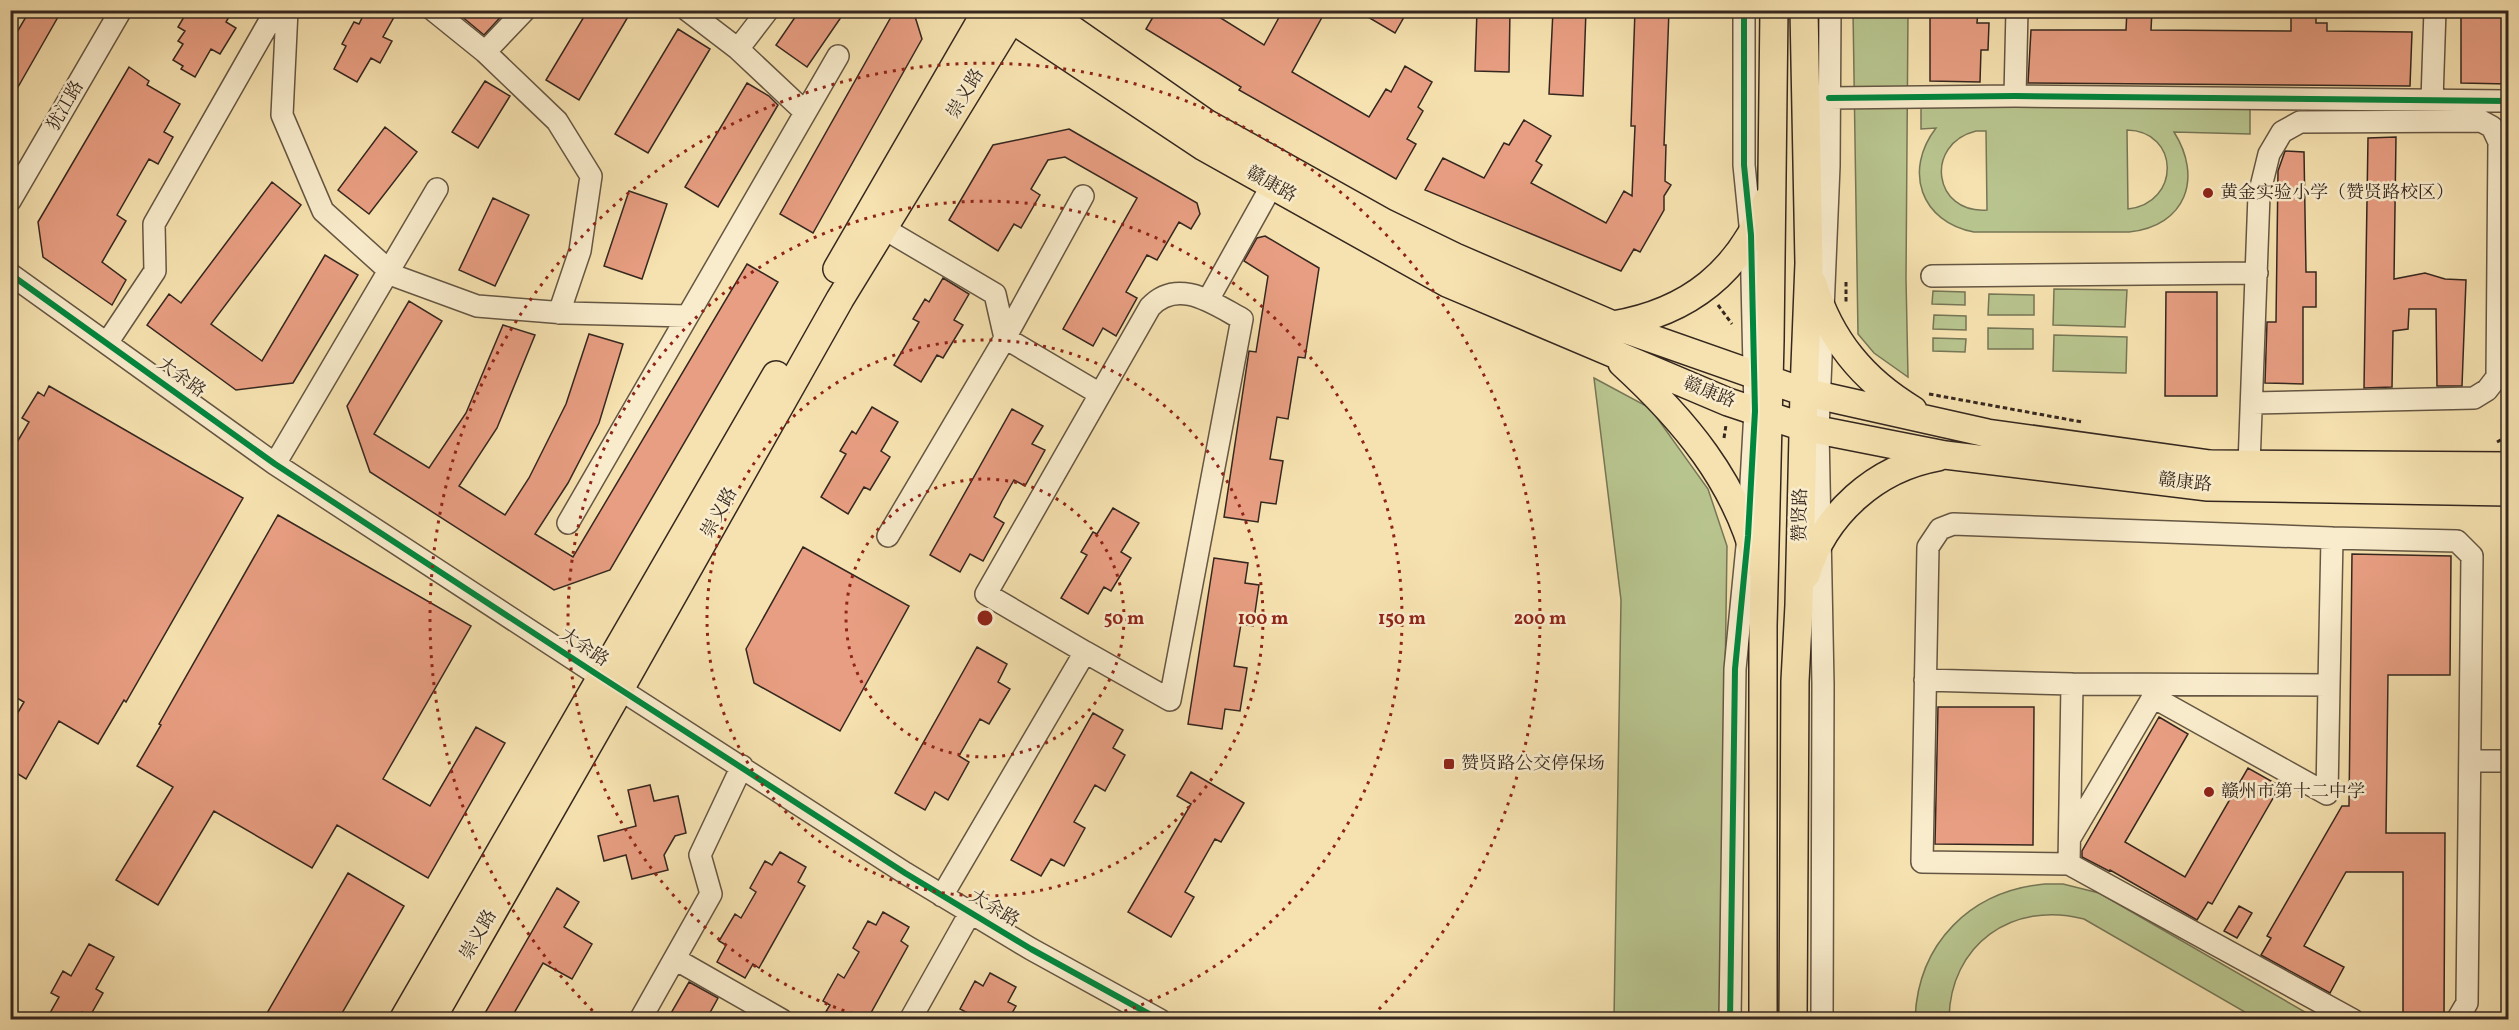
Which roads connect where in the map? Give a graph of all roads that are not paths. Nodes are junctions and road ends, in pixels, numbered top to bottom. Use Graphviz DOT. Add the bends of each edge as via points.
graph roads {
  1 [pos="121,10"];
  2 [pos="276,10"];
  3 [pos="287,10"];
  4 [pos="433,10"];
  5 [pos="525,10"];
  6 [pos="687,10"];
  7 [pos="768,10"];
  8 [pos="1044,10"];
  9 [pos="1744,10"];
  10 [pos="1774,10"];
  11 [pos="1804,10"];
  12 [pos="1830,10"];
  13 [pos="2017,10"];
  14 [pos="2435,10"];
  15 [pos="1003,13"];
  16 [pos="738,49"];
  17 [pos="485,52"];
  18 [pos="838,56"];
  19 [pos="2015,96"];
  20 [pos="1829,98"];
  21 [pos="2432,100"];
  22 [pos="2508,101"];
  23 [pos="805,112"];
  24 [pos="1773,178"];
  25 [pos="1272,185"];
  26 [pos="437,189"];
  27 [pos="1083,196"];
  28 [pos="10,201"];
  29 [pos="2503,212"];
  30 [pos="884,228"];
  31 [pos="1751,235"];
  32 [pos="1809,263"];
  33 [pos="390,272"];
  34 [pos="2257,273"];
  35 [pos="10,274"];
  36 [pos="1932,276"];
  37 [pos="1208,300"];
  38 [pos="1834,308"];
  39 [pos="560,313"];
  40 [pos="687,316"];
  41 [pos="1613,325"];
  42 [pos="1005,338"];
  43 [pos="107,343"];
  44 [pos="1610,352"];
  45 [pos="1762,379"];
  46 [pos="1101,394"];
  47 [pos="1811,394"];
  48 [pos="2253,403"];
  49 [pos="1761,413"];
  50 [pos="1950,424"];
  51 [pos="1810,428"];
  52 [pos="1945,456"];
  53 [pos="275,464"];
  54 [pos="2250,465"];
  55 [pos="2508,466"];
  56 [pos="2508,492"];
  57 [pos="568,523"];
  58 [pos="888,536"];
  59 [pos="1748,536"];
  60 [pos="2332,538"];
  61 [pos="1820,541"];
  62 [pos="1799,605"];
  63 [pos="1763,626"];
  64 [pos="1085,652"];
  65 [pos="1925,680"];
  66 [pos="611,683"];
  67 [pos="2072,684"];
  68 [pos="2329,685"];
  69 [pos="2154,691"];
  70 [pos="2470,761"];
  71 [pos="2508,761"];
  72 [pos="742,766"];
  73 [pos="2070,838"];
  74 [pos="2069,864"];
  75 [pos="942,896"];
  76 [pos="970,913"];
  77 [pos="675,959"];
  78 [pos="1158,1019"];
  79 [pos="403,1020"];
  80 [pos="430,1020"];
  81 [pos="640,1020"];
  82 [pos="782,1020"];
  83 [pos="910,1020"];
  84 [pos="1730,1020"];
  85 [pos="1762,1020"];
  86 [pos="1793,1020"];
  87 [pos="1822,1020"];
  88 [pos="2353,1020"];
  89 [pos="2457,1020"];
  1 -- 28 [label="street, 犹江路"];
  2 -- 43 [label="street" via="154,224 155,271"];
  3 -- 33 [label="street" via="282,115 323,211"];
  4 -- 17 [label="street"];
  5 -- 17 [label="street"];
  6 -- 16 [label="street"];
  7 -- 16 [label="street"];
  8 -- 41 [label="main road, 赣康路" via="1206,123 1385,223"];
  9 -- 31 [label="street" via="1744,165"];
  10 -- 24 [label="main road, 赞贤路"];
  11 -- 32 [label="main road, 赞贤路"];
  12 -- 20 [label="street"];
  13 -- 19 [label="street"];
  14 -- 21 [label="street"];
  15 -- 25 [label="main road, 赣康路" via="1204,147"];
  15 -- 30 [label="main road, 崇义路"];
  15 -- 66 [label="main road, 崇义路"];
  16 -- 23 [label="street"];
  17 -- 39 [label="street" via="557,121 591,176 580,251"];
  18 -- 23 [label="street"];
  19 -- 20 [label="street"];
  19 -- 21 [label="street"];
  20 -- 38 [label="street"];
  21 -- 22 [label="street"];
  23 -- 40 [label="street"];
  24 -- 31 [label="main road" via="1770,198"];
  24 -- 45 [label="main road, 赞贤路"];
  25 -- 37 [label="street"];
  25 -- 44 [label="main road, 赣康路" via="1447,283"];
  26 -- 33 [label="street"];
  27 -- 42 [label="street"];
  29 -- 34 [label="street" via="2499,142 2492,127 2481,121 2300,122 2282,132 2269,154 2259,195"];
  29 -- 48 [label="street" via="2497,377 2487,390 2474,399"];
  30 -- 42 [label="street" via="995,294"];
  30 -- 66 [label="main road, 崇义路"];
  31 -- 41 [label="main road" via="1728,267 1695,295 1656,315"];
  31 -- 45 [label="street"];
  32 -- 38 [label="main road"];
  32 -- 47 [label="main road, 赞贤路"];
  33 -- 39 [label="street" via="477,306"];
  33 -- 53 [label="street"];
  34 -- 36 [label="street"];
  34 -- 48 [label="street"];
  35 -- 43 [label="street, 大余路"];
  37 -- 46 [label="street" via="1179,293 1156,301"];
  37 -- 64 [label="street" via="1242,319 1170,700"];
  38 -- 47 [label="street"];
  38 -- 50 [label="main road" via="1838,342 1879,388 1913,410"];
  39 -- 40 [label="street"];
  40 -- 57 [label="street"];
  41 -- 45 [label="main road, 赣康路"];
  42 -- 46 [label="street"];
  42 -- 58 [label="street"];
  43 -- 53 [label="street, 大余路"];
  44 -- 49 [label="main road, 赣康路"];
  44 -- 59 [label="main road" via="1670,408 1702,448 1732,497"];
  45 -- 47 [label="main road, 赣康路"];
  45 -- 49 [label="main road, 赞贤路"];
  46 -- 64 [label="street" via="986,594"];
  47 -- 50 [label="main road, 赣康路"];
  47 -- 51 [label="main road, 赞贤路"];
  48 -- 54 [label="street"];
  49 -- 51 [label="main road, 赣康路"];
  49 -- 59 [label="street"];
  49 -- 63 [label="main road, 赞贤路"];
  50 -- 54 [label="main road, 赣康路" via="2210,464"];
  51 -- 52 [label="main road, 赣康路"];
  51 -- 61 [label="street"];
  51 -- 62 [label="main road, 赞贤路"];
  52 -- 56 [label="main road, 赣康路" via="2208,487"];
  52 -- 61 [label="main road" via="1905,466 1869,486 1839,513"];
  53 -- 66 [label="street, 大余路"];
  54 -- 55 [label="main road, 赣康路"];
  59 -- 63 [label="main road" via="1761,579"];
  59 -- 84 [label="street" via="1735,669"];
  60 -- 65 [label="street" via="1953,524 1940,529 1928,547"];
  60 -- 68 [label="street"];
  60 -- 70 [label="street" via="2457,541 2472,556"];
  61 -- 62 [label="main road"];
  61 -- 87 [label="street"];
  62 -- 86 [label="main road, 赞贤路"];
  63 -- 85 [label="main road, 赞贤路"];
  64 -- 75 [label="street"];
  65 -- 67 [label="street"];
  65 -- 74 [label="street" via="1922,862"];
  66 -- 72 [label="street, 大余路"];
  66 -- 79 [label="main road, 崇义路"];
  66 -- 80 [label="main road, 崇义路"];
  67 -- 69 [label="street"];
  67 -- 73 [label="street"];
  68 -- 69 [label="street"];
  68 -- 69 [label="street" via="2327,794"];
  69 -- 73 [label="street"];
  70 -- 71 [label="street"];
  70 -- 89 [label="street" via="2467,1002"];
  72 -- 75 [label="street, 大余路"];
  72 -- 77 [label="street" via="700,855 711,894"];
  73 -- 74 [label="street"];
  74 -- 88 [label="street"];
  75 -- 76 [label="street, 大余路"];
  76 -- 78 [label="street, 大余路"];
  76 -- 83 [label="street"];
  77 -- 81 [label="street"];
  77 -- 82 [label="street"];
}
